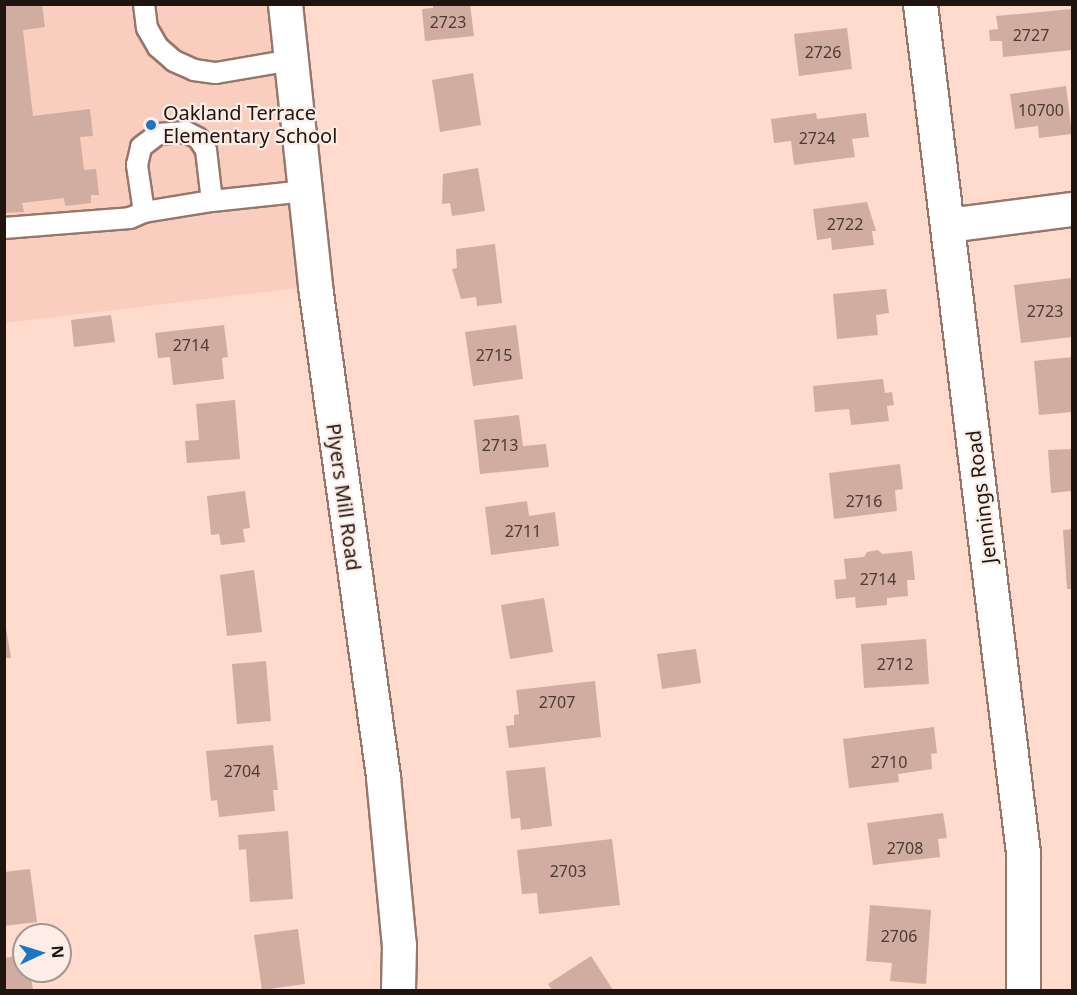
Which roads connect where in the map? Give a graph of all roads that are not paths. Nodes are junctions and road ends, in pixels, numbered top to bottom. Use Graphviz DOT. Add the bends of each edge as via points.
graph roads {
  1 [pos="144,4"];
  2 [pos="285,4"];
  3 [pos="920,4"];
  4 [pos="291,60"];
  5 [pos="305,191"];
  6 [pos="212,201"];
  7 [pos="1072,209"];
  8 [pos="144,212"];
  9 [pos="948,225"];
  10 [pos="4,228"];
  11 [pos="398,990"];
  12 [pos="1023,990"];
  1 -- 4 [label="lane" via="147,28 158,47 174,61 194,70 216,73"];
  2 -- 4 [label="street, Plyers Mill Road"];
  3 -- 9 [label="street, Jennings Road"];
  4 -- 5 [label="street, Plyers Mill Road"];
  5 -- 6 [label="lane"];
  5 -- 11 [label="street, Plyers Mill Road" via="383,777 399,945"];
  6 -- 8 [label="lane"];
  6 -- 8 [label="lane" via="206,150 198,138 186,132 158,134 141,147 137,165"];
  7 -- 9 [label="street"];
  8 -- 10 [label="lane" via="130,218"];
  9 -- 12 [label="street, Jennings Road" via="1023,853"];
}
